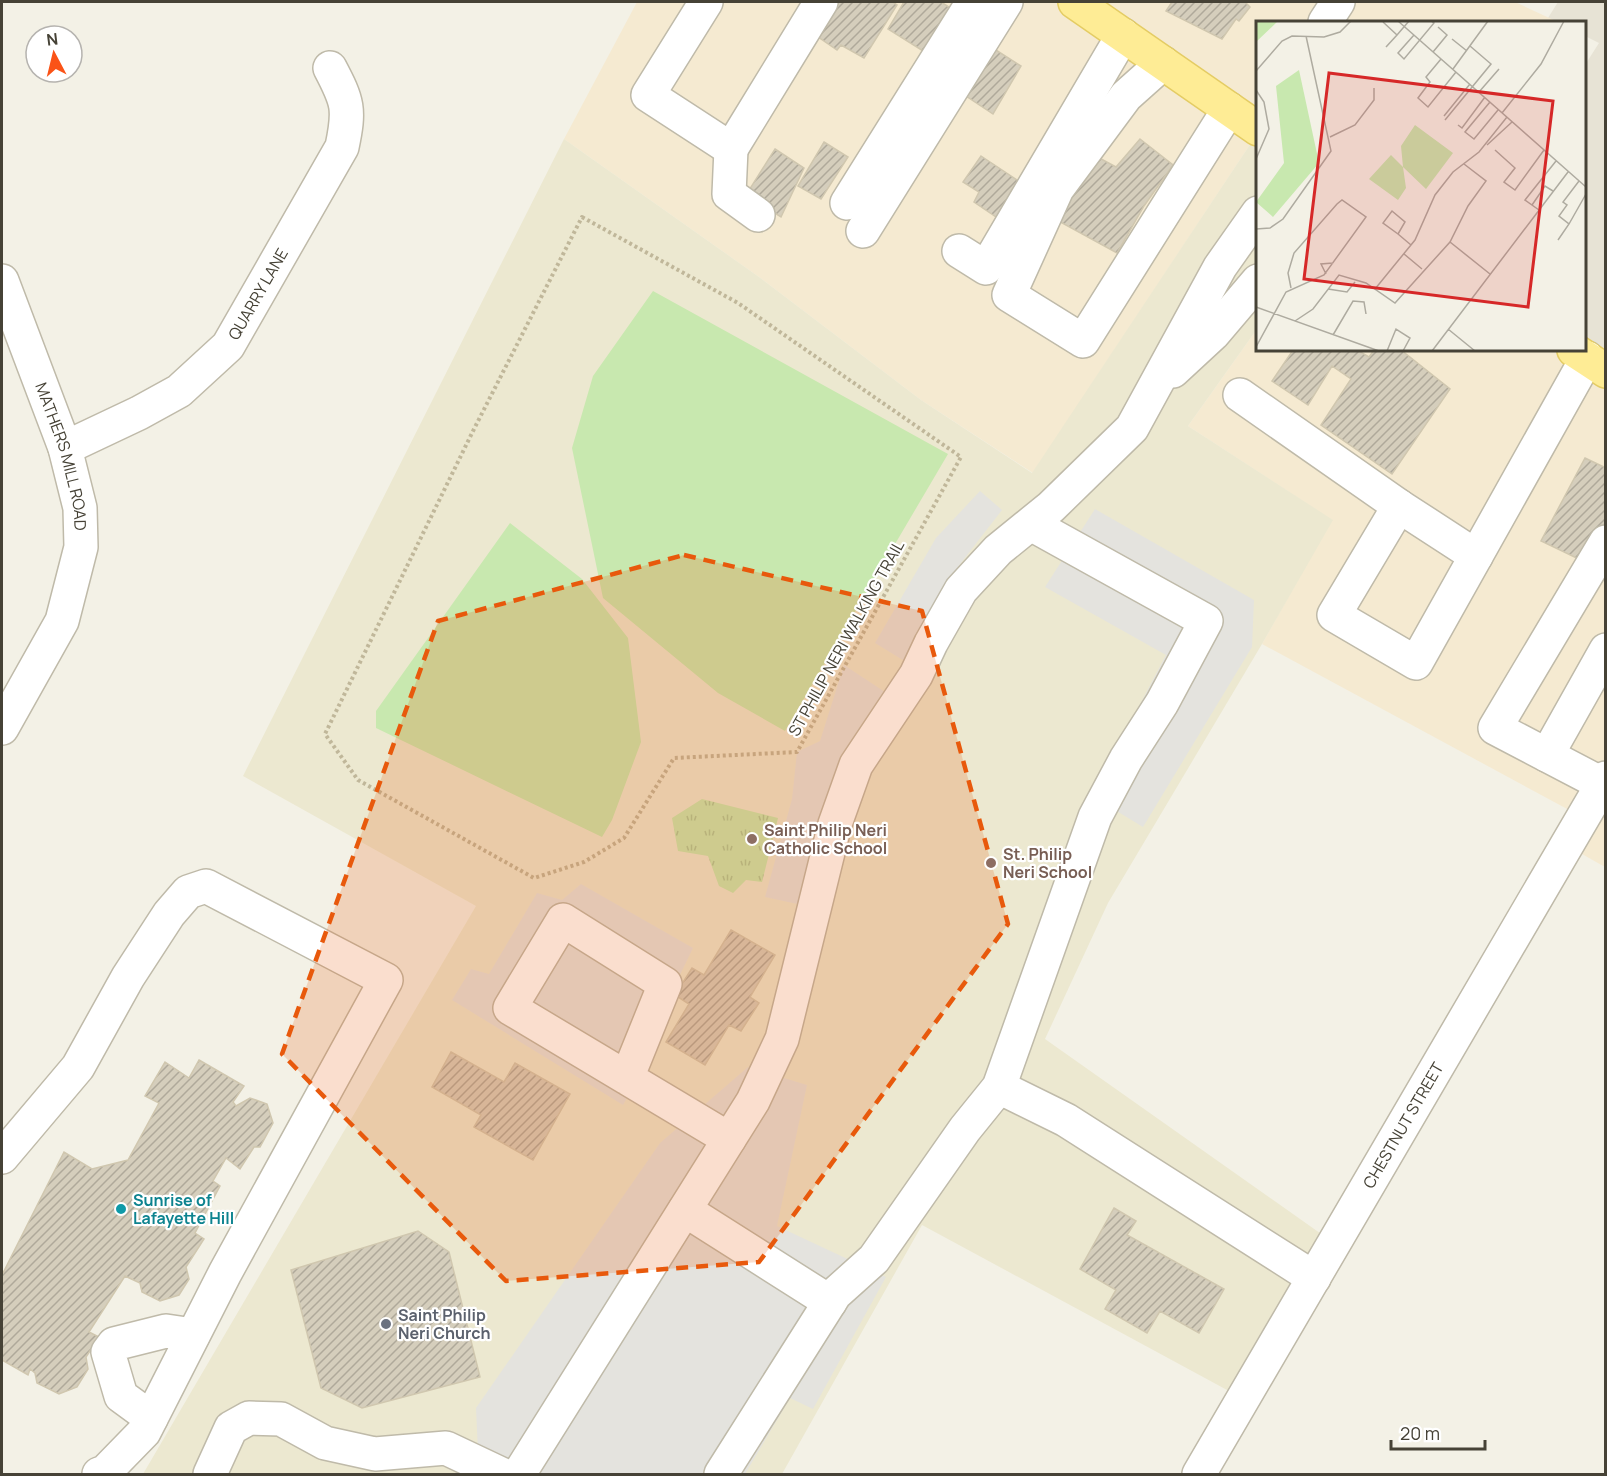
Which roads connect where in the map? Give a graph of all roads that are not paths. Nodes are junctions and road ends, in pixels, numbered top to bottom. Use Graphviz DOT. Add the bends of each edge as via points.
graph roads {
  1 [pos="706,2"];
  2 [pos="821,2"];
  3 [pos="973,2"];
  4 [pos="1006,2"];
  5 [pos="1077,2"];
  6 [pos="1338,2"];
  7 [pos="1326,21"];
  8 [pos="1122,35"];
  9 [pos="1163,63"];
  10 [pos="330,68"];
  11 [pos="1229,109"];
  12 [pos="1256,128"];
  13 [pos="731,149"];
  14 [pos="847,203"];
  15 [pos="1256,214"];
  16 [pos="758,215"];
  17 [pos="862,231"];
  18 [pos="958,251"];
  19 [pos="2,281"];
  20 [pos="1256,282"];
  21 [pos="1589,360"];
  22 [pos="1154,389"];
  23 [pos="1240,395"];
  24 [pos="65,448"];
  25 [pos="1400,506"];
  26 [pos="1031,524"];
  27 [pos="1605,542"];
  28 [pos="1476,556"];
  29 [pos="1605,650"];
  30 [pos="2,728"];
  31 [pos="1547,755"];
  32 [pos="1604,781"];
  33 [pos="627,1078"];
  34 [pos="999,1087"];
  35 [pos="729,1139"];
  36 [pos="2,1158"];
  37 [pos="685,1210"];
  38 [pos="1314,1278"];
  39 [pos="830,1302"];
  40 [pos="193,1335"];
  41 [pos="151,1418"];
  42 [pos="361,1463"];
  43 [pos="99,1474"];
  44 [pos="210,1474"];
  45 [pos="501,1474"];
  46 [pos="519,1474"];
  47 [pos="721,1474"];
  48 [pos="1199,1474"];
  1 -- 13 [label="street" via="648,95"];
  2 -- 13 [label="street"];
  3 -- 14 [label="street"];
  4 -- 17 [label="street"];
  5 -- 8 [label="main road"];
  6 -- 7 [label="street"];
  8 -- 9 [label="main road"];
  8 -- 18 [label="street" via="986,268"];
  9 -- 11 [label="main road"];
  9 -- 11 [label="street" via="1126,96 1057,189 1009,295 1083,341"];
  10 -- 24 [label="street, QUARRY LANE" via="344,95 348,120 342,147 228,346 179,391"];
  11 -- 12 [label="main road"];
  13 -- 16 [label="street" via="729,194"];
  15 -- 22 [label="street" via="1220,267"];
  19 -- 24 [label="street, MATHERS MILL ROAD"];
  20 -- 22 [label="street" via="1213,334"];
  21 -- 28 [label="street"];
  22 -- 26 [label="street" via="1132,428"];
  23 -- 25 [label="street"];
  24 -- 30 [label="street, MATHERS MILL ROAD" via="80,508 81,547 62,621"];
  25 -- 28 [label="street"];
  25 -- 28 [label="street" via="1334,615 1416,663"];
  26 -- 34 [label="street" via="1206,621 1095,817"];
  26 -- 35 [label="street" via="999,550 961,590 916,675 856,765 835,825 782,1039 753,1101"];
  27 -- 31 [label="street" via="1495,728"];
  29 -- 31 [label="street"];
  31 -- 32 [label="street"];
  32 -- 38 [label="street, CHESTNUT STREET"];
  33 -- 33 [label="street" via="510,1008 563,920 665,984"];
  33 -- 35 [label="street"];
  34 -- 38 [label="street" via="1066,1120"];
  34 -- 39 [label="street" via="874,1259"];
  35 -- 37 [label="street"];
  36 -- 40 [label="street" via="78,1067 128,977 188,892 206,886 386,980"];
  37 -- 39 [label="street"];
  37 -- 46 [label="street"];
  38 -- 48 [label="street, CHESTNUT STREET"];
  39 -- 47 [label="street"];
  40 -- 41 [label="street"];
  40 -- 41 [label="street" via="166,1331 114,1344 108,1353 121,1396"];
  41 -- 43 [label="street" via="144,1432"];
  42 -- 44 [label="street" via="281,1419 249,1418 231,1428"];
  42 -- 45 [label="street" via="375,1454 446,1448"];
}
